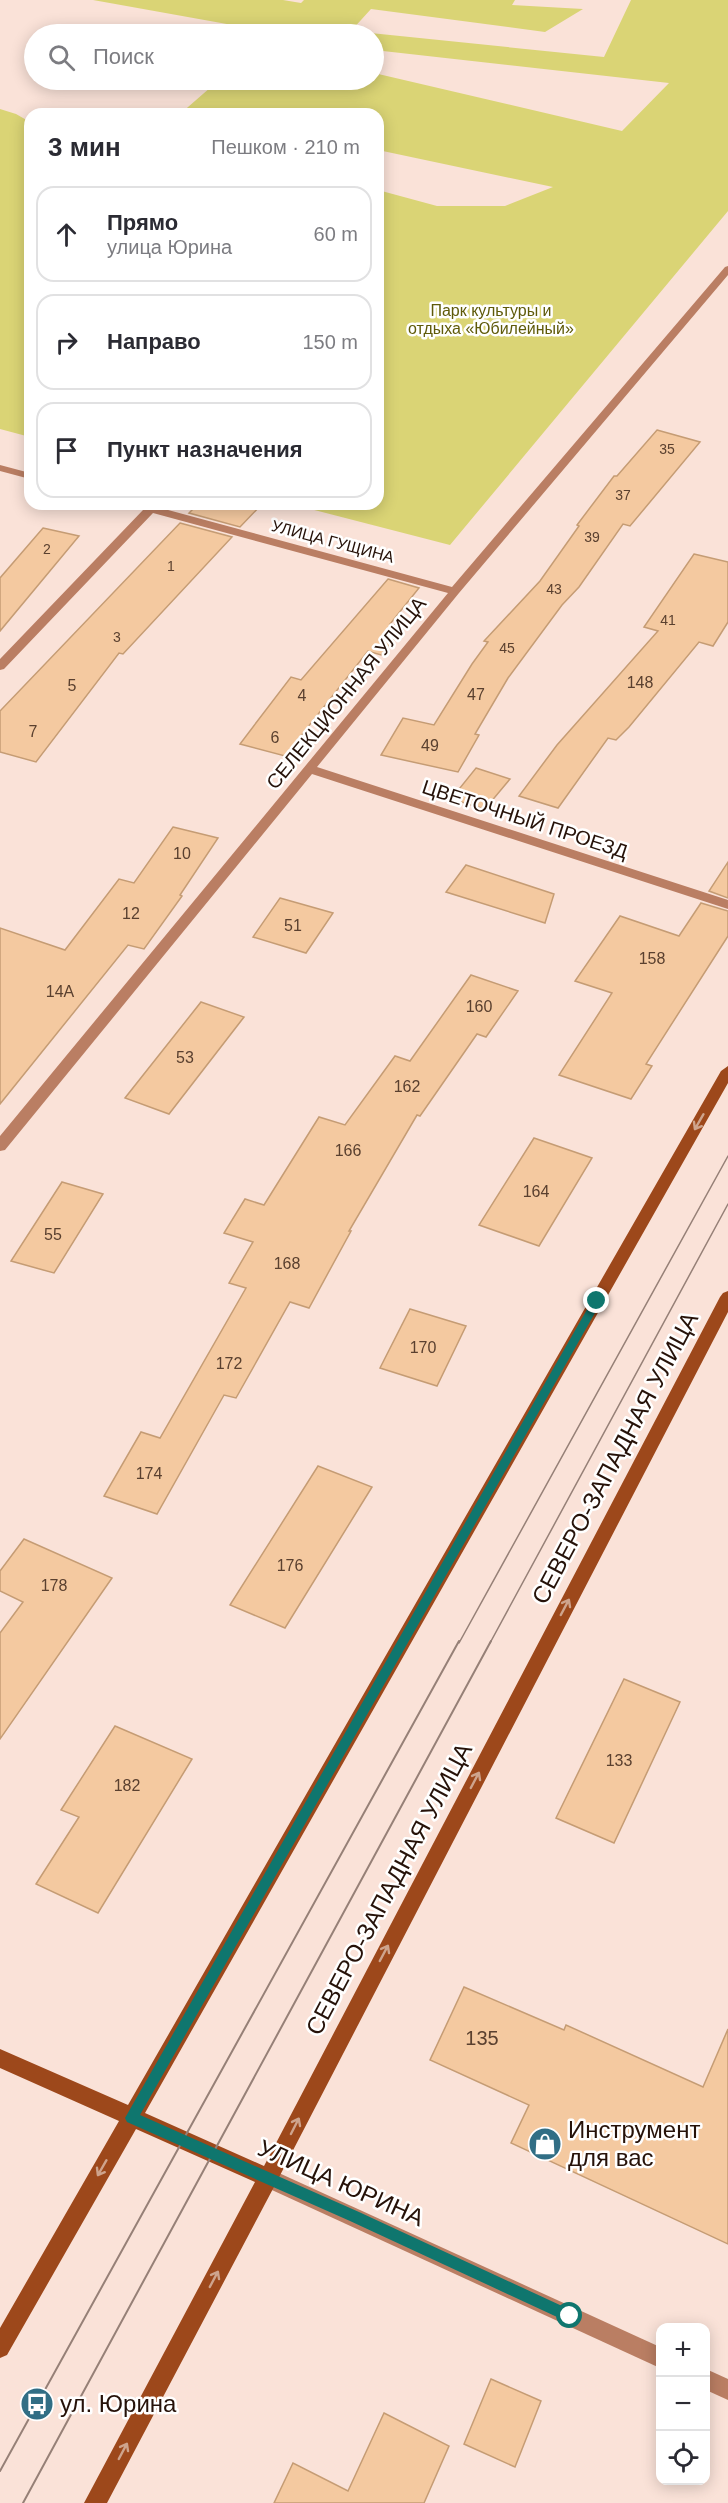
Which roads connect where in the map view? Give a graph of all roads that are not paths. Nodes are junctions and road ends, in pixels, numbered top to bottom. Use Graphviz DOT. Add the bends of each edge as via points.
graph roads {
  1 [pos="728,268"];
  2 [pos="0,468"];
  3 [pos="24,474"];
  4 [pos="148,510"];
  5 [pos="157,510"];
  6 [pos="455,591"];
  7 [pos="0,666"];
  8 [pos="309,769"];
  9 [pos="728,905"];
  10 [pos="728,1071"];
  11 [pos="0,1146"];
  12 [pos="728,1298"];
  13 [pos="0,2058"];
  14 [pos="131,2118"];
  15 [pos="268,2178"];
  16 [pos="0,2348"];
  17 [pos="656,2356"];
  18 [pos="710,2381"];
  19 [pos="728,2390"];
  20 [pos="95,2503"];
  1 -- 6 [label="street, СЕЛЕКЦИОННАЯ УЛИЦА"];
  2 -- 3 [label="street"];
  4 -- 7 [label="street"];
  5 -- 6 [label="street, УЛИЦА ГУЩИНА"];
  6 -- 8 [label="street, СЕЛЕКЦИОННАЯ УЛИЦА"];
  8 -- 9 [label="street, ЦВЕТОЧНЫЙ ПРОЕЗД"];
  8 -- 11 [label="street, СЕЛЕКЦИОННАЯ УЛИЦА"];
  10 -- 14 [label="main road, one-way"];
  15 -- 12 [label="main road, СЕВЕРО-ЗАПАДНАЯ УЛИЦА, one-way"];
  13 -- 14 [label="main road, УЛИЦА ЮРИНА"];
  14 -- 15 [label="main road, УЛИЦА ЮРИНА"];
  14 -- 16 [label="main road, one-way"];
  15 -- 17 [label="street, УЛИЦА ЮРИНА"];
  20 -- 15 [label="main road, СЕВЕРО-ЗАПАДНАЯ УЛИЦА, one-way"];
  18 -- 19 [label="street"];
}
